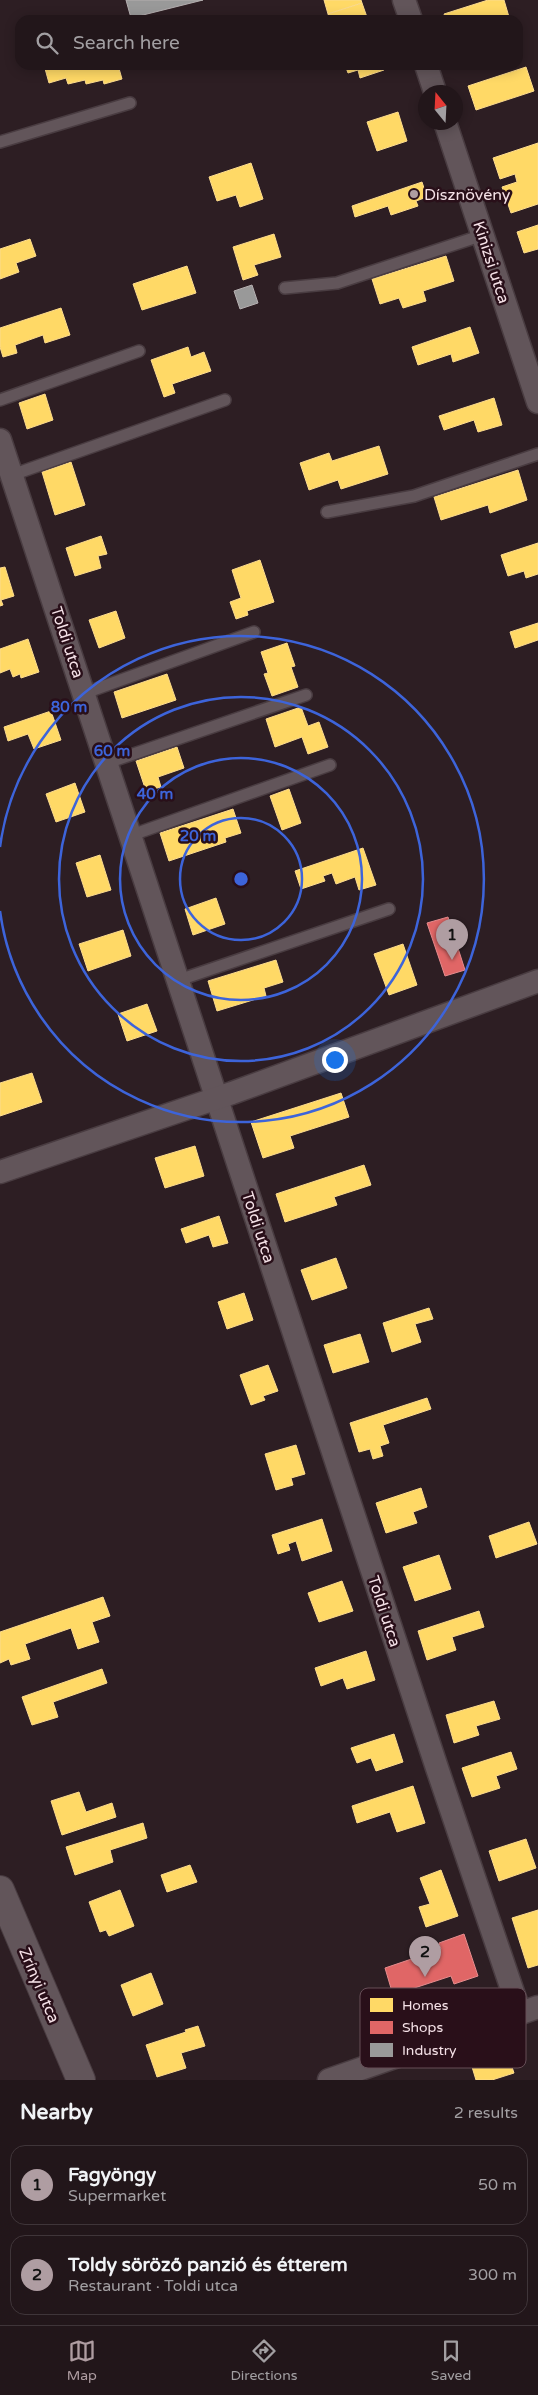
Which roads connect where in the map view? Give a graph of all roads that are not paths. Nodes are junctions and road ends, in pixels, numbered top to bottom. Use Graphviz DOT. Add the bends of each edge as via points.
graph roads {
  1 [pos="404,0"];
  2 [pos="409,15"];
  3 [pos="428,70"];
  4 [pos="433,85"];
  5 [pos="130,103"];
  6 [pos="448,130"];
  7 [pos="0,142"];
  8 [pos="483,235"];
  9 [pos="285,288"];
  10 [pos="139,351"];
  11 [pos="0,400"];
  12 [pos="224,400"];
  13 [pos="538,402"];
  14 [pos="0,440"];
  15 [pos="538,454"];
  16 [pos="12,475"];
  17 [pos="328,512"];
  18 [pos="254,632"];
  19 [pos="85,693"];
  20 [pos="306,695"];
  21 [pos="107,763"];
  22 [pos="330,765"];
  23 [pos="132,836"];
  24 [pos="389,909"];
  25 [pos="179,980"];
  26 [pos="538,981"];
  27 [pos="217,1098"];
  28 [pos="0,1172"];
  29 [pos="0,1890"];
  30 [pos="521,1988"];
  31 [pos="363,2068"];
  32 [pos="81,2080"];
  33 [pos="329,2080"];
  1 -- 2 [label="street"];
  3 -- 4 [label="street"];
  5 -- 7 [label="lane"];
  6 -- 8 [label="street, Kinizsi utca"];
  8 -- 9 [label="lane" via="337,283"];
  8 -- 13 [label="street, Kinizsi utca"];
  10 -- 11 [label="lane"];
  12 -- 16 [label="lane"];
  14 -- 16 [label="street, Toldi utca"];
  15 -- 17 [label="lane" via="414,496"];
  16 -- 19 [label="street, Toldi utca"];
  18 -- 19 [label="lane"];
  19 -- 21 [label="street, Toldi utca"];
  20 -- 21 [label="lane"];
  21 -- 23 [label="street, Toldi utca"];
  22 -- 23 [label="lane"];
  23 -- 25 [label="street, Toldi utca"];
  24 -- 25 [label="lane"];
  25 -- 27 [label="street, Toldi utca"];
  26 -- 27 [label="street"];
  27 -- 28 [label="street"];
  27 -- 30 [label="street, Toldi utca" via="437,1768"];
  29 -- 32 [label="main road, Zrínyi utca"];
  31 -- 33 [label="street"];
}
